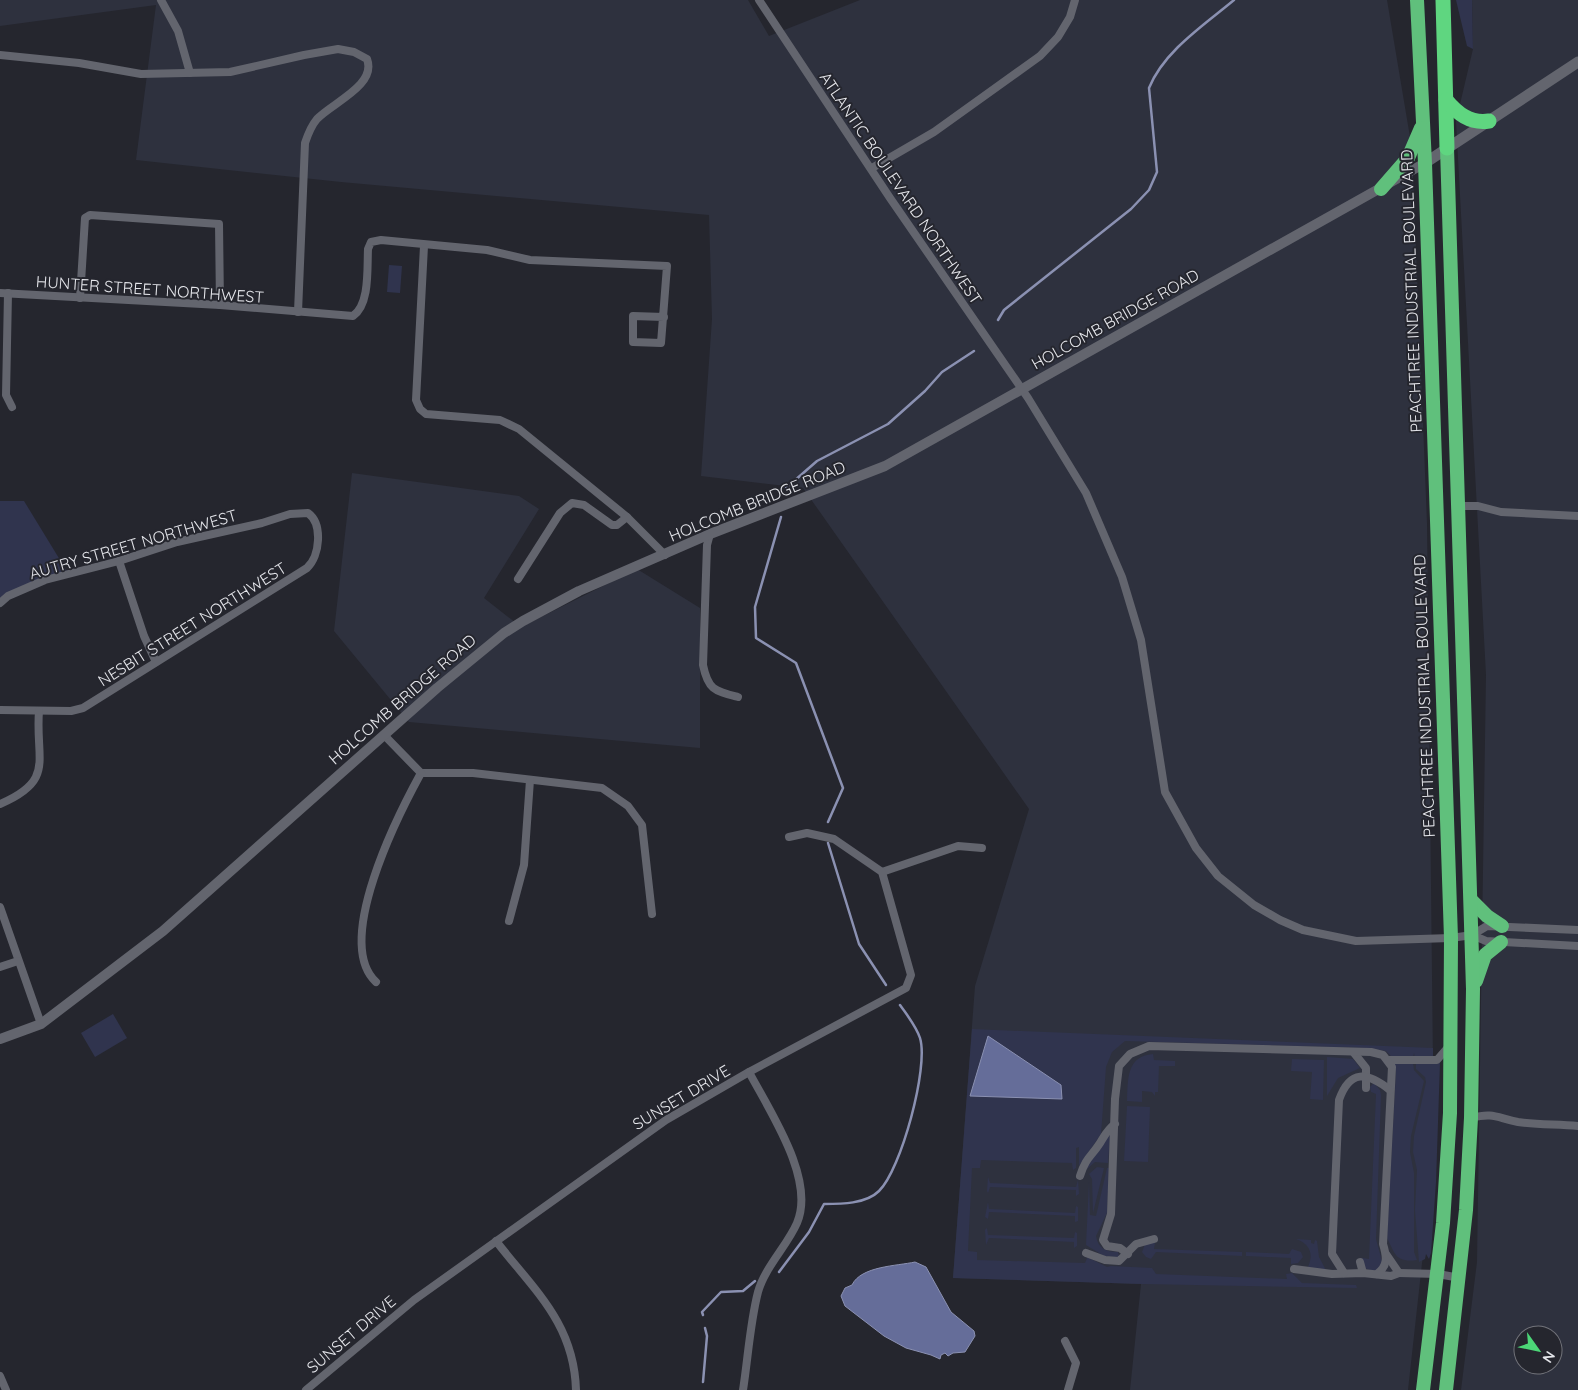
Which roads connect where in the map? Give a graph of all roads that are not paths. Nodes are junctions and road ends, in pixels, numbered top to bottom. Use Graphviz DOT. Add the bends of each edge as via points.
graph roads {
  1 [pos="161,0"];
  2 [pos="759,0"];
  3 [pos="1075,0"];
  4 [pos="1417,0"];
  5 [pos="1443,0"];
  6 [pos="0,55"];
  7 [pos="1578,62"];
  8 [pos="190,73"];
  9 [pos="1446,100"];
  10 [pos="1489,121"];
  11 [pos="1423,123"];
  12 [pos="1447,148"];
  13 [pos="1425,163"];
  14 [pos="872,168"];
  15 [pos="1381,189"];
  16 [pos="424,246"];
  17 [pos="4,293"];
  18 [pos="80,298"];
  19 [pos="220,305"];
  20 [pos="298,312"];
  21 [pos="664,316"];
  22 [pos="1022,390"];
  23 [pos="12,406"];
  24 [pos="1459,506"];
  25 [pos="1578,516"];
  26 [pos="628,517"];
  27 [pos="276,518"];
  28 [pos="710,534"];
  29 [pos="665,555"];
  30 [pos="119,561"];
  31 [pos="518,579"];
  32 [pos="0,603"];
  33 [pos="156,662"];
  34 [pos="738,697"];
  35 [pos="0,710"];
  36 [pos="39,711"];
  37 [pos="384,735"];
  38 [pos="421,773"];
  39 [pos="530,780"];
  40 [pos="0,804"];
  41 [pos="789,837"];
  42 [pos="982,848"];
  43 [pos="882,872"];
  44 [pos="1472,901"];
  45 [pos="0,907"];
  46 [pos="652,914"];
  47 [pos="509,921"];
  48 [pos="1502,926"];
  49 [pos="1578,930"];
  50 [pos="1472,935"];
  51 [pos="1451,938"];
  52 [pos="1501,942"];
  53 [pos="1578,946"];
  54 [pos="18,961"];
  55 [pos="0,967"];
  56 [pos="376,982"];
  57 [pos="1474,989"];
  58 [pos="41,1024"];
  59 [pos="0,1039"];
  60 [pos="1450,1045"];
  61 [pos="1354,1052"];
  62 [pos="1388,1060"];
  63 [pos="749,1072"];
  64 [pos="1366,1076"];
  65 [pos="1366,1088"];
  66 [pos="1390,1090"];
  67 [pos="1471,1118"];
  68 [pos="1114,1124"];
  69 [pos="1578,1126"];
  70 [pos="1080,1176"];
  71 [pos="1154,1239"];
  72 [pos="496,1241"];
  73 [pos="1385,1252"];
  74 [pos="1086,1253"];
  75 [pos="1128,1254"];
  76 [pos="1360,1262"];
  77 [pos="1294,1269"];
  78 [pos="1344,1273"];
  79 [pos="1363,1273"];
  80 [pos="1399,1273"];
  81 [pos="1377,1274"];
  82 [pos="1438,1274"];
  83 [pos="1460,1278"];
  84 [pos="1065,1341"];
  85 [pos="0,1376"];
  86 [pos="1424,1389"];
  87 [pos="6,1390"];
  88 [pos="306,1390"];
  89 [pos="576,1390"];
  90 [pos="743,1390"];
  91 [pos="1068,1390"];
  92 [pos="1446,1390"];
  1 -- 8 [label="street" via="178,31"];
  2 -- 14 [label="street, ATLANTIC BOULEVARD NORTHWEST"];
  3 -- 14 [label="street" via="1070,17 1058,37 1040,56 934,132"];
  4 -- 11 [label="highway, PEACHTREE INDUSTRIAL BOULEVARD"];
  5 -- 9 [label="highway"];
  6 -- 8 [label="street" via="79,63 141,74"];
  7 -- 10 [label="main road, HOLCOMB BRIDGE ROAD"];
  8 -- 20 [label="street" via="230,72 338,49 367,59 368,70 360,86 318,118 305,143"];
  9 -- 10 [label="highway" via="1454,110 1469,119"];
  9 -- 12 [label="highway"];
  10 -- 12 [label="main road, HOLCOMB BRIDGE ROAD"];
  11 -- 13 [label="highway, PEACHTREE INDUSTRIAL BOULEVARD"];
  11 -- 15 [label="highway" via="1408,158"];
  12 -- 13 [label="main road, HOLCOMB BRIDGE ROAD"];
  12 -- 24 [label="highway"];
  13 -- 15 [label="street, HOLCOMB BRIDGE ROAD"];
  13 -- 51 [label="highway, PEACHTREE INDUSTRIAL BOULEVARD"];
  14 -- 22 [label="street, ATLANTIC BOULEVARD NORTHWEST"];
  15 -- 22 [label="street, HOLCOMB BRIDGE ROAD"];
  16 -- 20 [label="street, HUNTER STREET NORTHWEST" via="381,240 371,242 363,303 353,316"];
  16 -- 21 [label="street" via="487,250 530,260 667,266"];
  16 -- 26 [label="street" via="416,400 420,409 426,414 500,420 519,429"];
  17 -- 18 [label="street, HUNTER STREET NORTHWEST"];
  17 -- 23 [label="street" via="6,395"];
  18 -- 19 [label="street, HUNTER STREET NORTHWEST"];
  18 -- 19 [label="street" via="85,218 90,215 219,224"];
  19 -- 20 [label="street, HUNTER STREET NORTHWEST"];
  21 -- 21 [label="street" via="661,343 633,342 633,316"];
  22 -- 28 [label="street, HOLCOMB BRIDGE ROAD" via="885,466"];
  22 -- 51 [label="street, ATLANTIC BOULEVARD NORTHWEST" via="1086,493 1122,577 1142,640 1165,792 1196,848 1218,876 1254,905 1304,930 1356,941"];
  24 -- 25 [label="street"];
  24 -- 44 [label="highway"];
  26 -- 29 [label="street"];
  26 -- 31 [label="street" via="612,525 584,505 572,503 560,513"];
  27 -- 30 [label="street, AUTRY STREET NORTHWEST" via="177,542"];
  27 -- 33 [label="street, NESBIT STREET NORTHWEST" via="304,512 313,517 318,542 310,566"];
  28 -- 29 [label="street, HOLCOMB BRIDGE ROAD"];
  28 -- 34 [label="street" via="706,545 706,680 716,691"];
  29 -- 37 [label="street, HOLCOMB BRIDGE ROAD" via="579,591 517,625"];
  30 -- 32 [label="street, AUTRY STREET NORTHWEST" via="45,580 8,596"];
  30 -- 33 [label="street"];
  33 -- 36 [label="street, NESBIT STREET NORTHWEST" via="83,708"];
  35 -- 36 [label="street, NESBIT STREET NORTHWEST"];
  36 -- 40 [label="street" via="40,772 28,789"];
  37 -- 38 [label="street"];
  37 -- 58 [label="street, HOLCOMB BRIDGE ROAD" via="163,931"];
  38 -- 39 [label="street" via="473,773"];
  38 -- 56 [label="street" via="377,866 365,911 362,946 367,974"];
  39 -- 46 [label="street" via="602,788 628,806 642,825"];
  39 -- 47 [label="street" via="524,865"];
  41 -- 43 [label="street" via="807,833 834,838"];
  42 -- 43 [label="street" via="958,846"];
  43 -- 63 [label="street, SUNSET DRIVE" via="911,975 906,988"];
  44 -- 48 [label="highway"];
  44 -- 50 [label="highway"];
  45 -- 54 [label="street"];
  48 -- 49 [label="street"];
  48 -- 50 [label="street" via="1487,926"];
  50 -- 51 [label="street, ATLANTIC BOULEVARD NORTHWEST"];
  50 -- 52 [label="street"];
  50 -- 57 [label="highway"];
  51 -- 60 [label="highway, PEACHTREE INDUSTRIAL BOULEVARD"];
  52 -- 53 [label="street"];
  52 -- 57 [label="highway" via="1485,955"];
  54 -- 55 [label="street"];
  54 -- 58 [label="street"];
  57 -- 67 [label="highway"];
  58 -- 59 [label="street, HOLCOMB BRIDGE ROAD"];
  60 -- 62 [label="street" via="1437,1060"];
  60 -- 82 [label="highway, PEACHTREE INDUSTRIAL BOULEVARD" via="1449,1132"];
  61 -- 62 [label="street" via="1383,1055"];
  61 -- 64 [label="street" via="1363,1063"];
  61 -- 68 [label="street" via="1139,1048 1119,1066"];
  62 -- 66 [label="street" via="1392,1067"];
  63 -- 72 [label="street, SUNSET DRIVE" via="666,1120"];
  63 -- 90 [label="street" via="781,1133 802,1190 797,1223 758,1291"];
  64 -- 65 [label="street"];
  64 -- 66 [label="street" via="1377,1079"];
  64 -- 78 [label="street" via="1352,1078 1344,1086 1340,1100 1332,1254"];
  66 -- 73 [label="street"];
  67 -- 69 [label="street" via="1487,1114 1561,1127"];
  67 -- 83 [label="highway"];
  68 -- 70 [label="street" via="1090,1154"];
  68 -- 75 [label="street" via="1111,1214 1103,1240 1107,1246 1120,1248"];
  71 -- 75 [label="street" via="1136,1244"];
  72 -- 88 [label="street, SUNSET DRIVE" via="414,1300"];
  72 -- 89 [label="street" via="556,1317 569,1346"];
  73 -- 80 [label="street"];
  73 -- 81 [label="street" via="1385,1266"];
  74 -- 75 [label="street" via="1119,1261"];
  76 -- 79 [label="street"];
  77 -- 78 [label="street"];
  78 -- 79 [label="street"];
  79 -- 81 [label="street"];
  80 -- 81 [label="street" via="1391,1276"];
  80 -- 82 [label="street"];
  82 -- 83 [label="street"];
  82 -- 86 [label="highway, PEACHTREE INDUSTRIAL BOULEVARD"];
  83 -- 92 [label="highway"];
  84 -- 91 [label="street" via="1076,1363"];
  85 -- 87 [label="street"];
}
